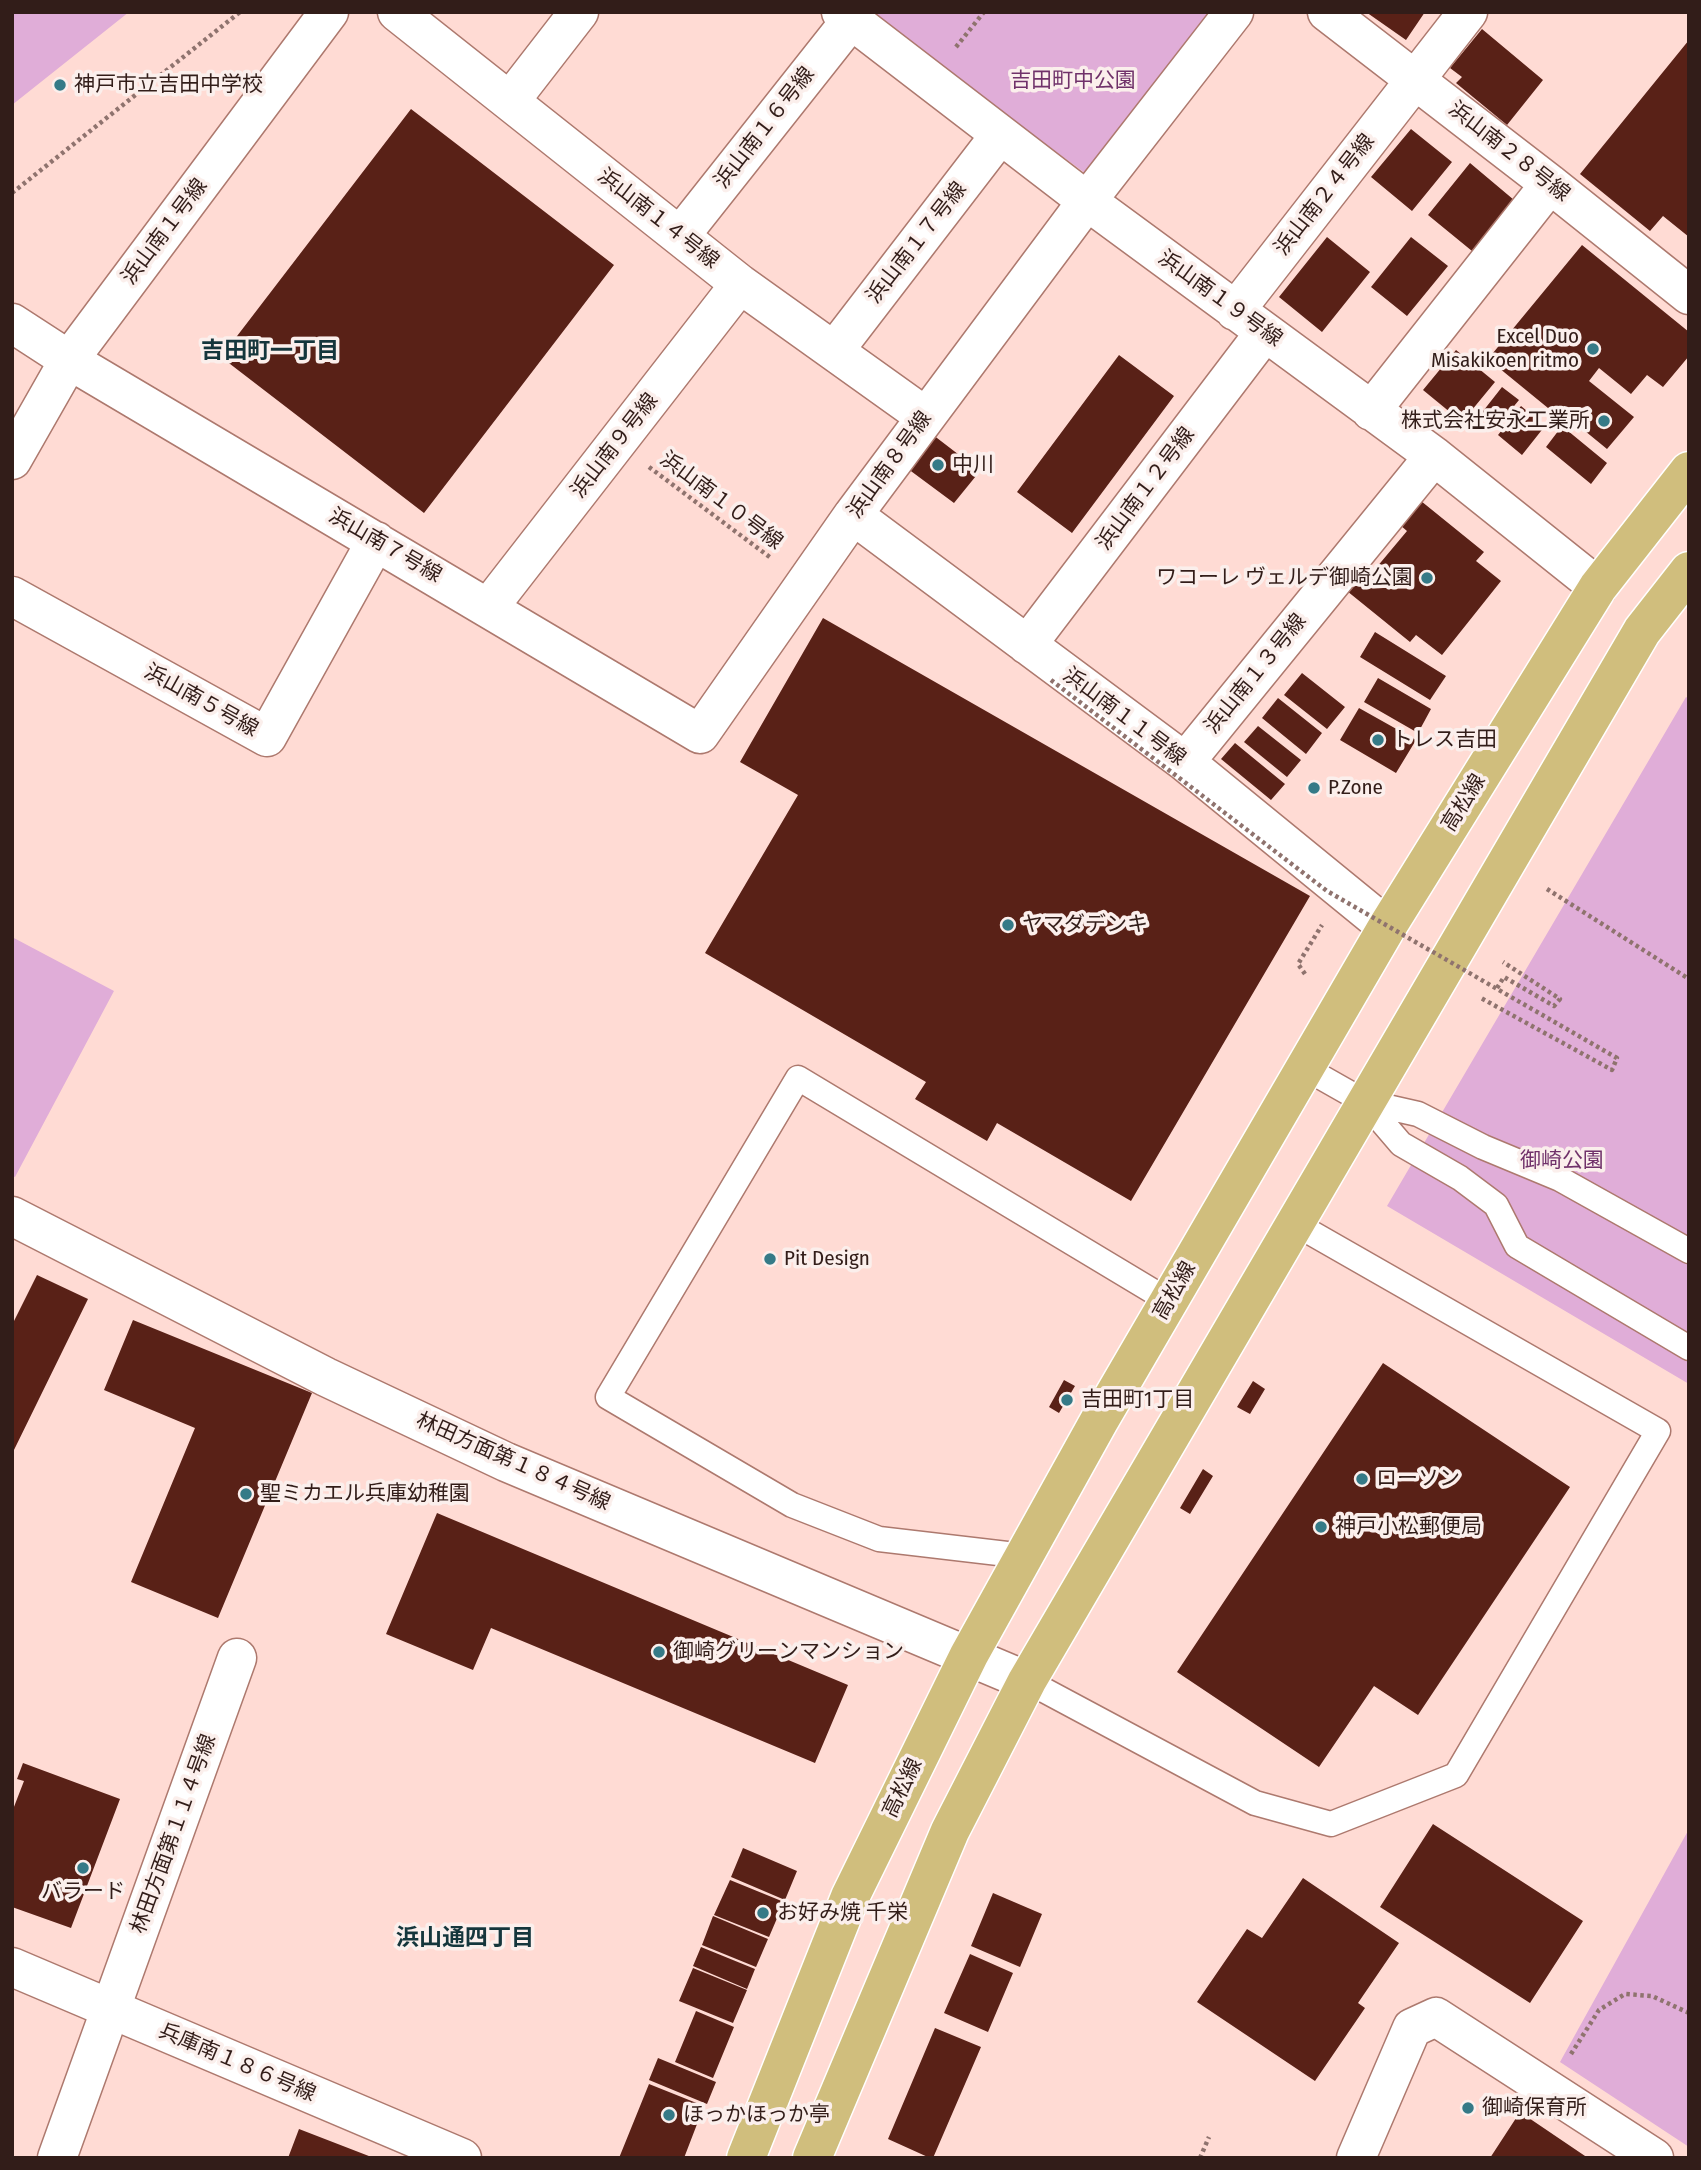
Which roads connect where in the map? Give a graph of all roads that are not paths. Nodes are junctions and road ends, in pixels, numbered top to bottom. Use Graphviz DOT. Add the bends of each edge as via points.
graph roads {
  1 [pos="329,12"];
  2 [pos="397,12"];
  3 [pos="579,12"];
  4 [pos="1234,12"];
  5 [pos="1327,12"];
  6 [pos="1468,12"];
  7 [pos="846,16"];
  8 [pos="1415,80"];
  9 [pos="510,101"];
  10 [pos="1000,135"];
  11 [pos="1550,184"];
  12 [pos="1087,201"];
  13 [pos="680,236"];
  14 [pos="740,284"];
  15 [pos="1689,295"];
  16 [pos="1250,321"];
  17 [pos="12,323"];
  18 [pos="834,351"];
  19 [pos="69,360"];
  20 [pos="1371,411"];
  21 [pos="926,417"];
  22 [pos="1434,456"];
  23 [pos="12,460"];
  24 [pos="1689,471"];
  25 [pos="853,515"];
  26 [pos="376,541"];
  27 [pos="1689,571"];
  28 [pos="1598,587"];
  29 [pos="12,596"];
  30 [pos="489,607"];
  31 [pos="1027,645"];
  32 [pos="700,734"];
  33 [pos="1185,762"];
  34 [pos="1387,927"];
  35 [pos="1306,1068"];
  36 [pos="1365,1102"];
  37 [pos="12,1216"];
  38 [pos="1294,1223"];
  39 [pos="1689,1251"];
  40 [pos="1169,1301"];
  41 [pos="1689,1348"];
  42 [pos="1024,1556"];
  43 [pos="969,1655"];
  44 [pos="237,1658"];
  45 [pos="1027,1681"];
  46 [pos="12,1967"];
  47 [pos="111,2009"];
  48 [pos="57,2158"];
  49 [pos="462,2158"];
  50 [pos="746,2158"];
  51 [pos="812,2158"];
  52 [pos="1356,2158"];
  53 [pos="1654,2158"];
  1 -- 19 [label="street, 浜山南１号線"];
  2 -- 9 [label="street, 浜山南１４号線"];
  3 -- 9 [label="street"];
  4 -- 12 [label="street, 浜山南８号線"];
  5 -- 8 [label="street, 浜山南２８号線"];
  6 -- 8 [label="street, 浜山南２４号線"];
  7 -- 10 [label="street, 浜山南１９号線"];
  7 -- 13 [label="street, 浜山南１６号線"];
  8 -- 11 [label="street, 浜山南２８号線"];
  8 -- 16 [label="street, 浜山南２４号線"];
  9 -- 13 [label="street, 浜山南１４号線"];
  10 -- 12 [label="street, 浜山南１９号線"];
  10 -- 18 [label="street, 浜山南１７号線"];
  11 -- 15 [label="street, 浜山南２８号線"];
  11 -- 20 [label="street"];
  12 -- 16 [label="street, 浜山南１９号線"];
  12 -- 21 [label="street, 浜山南８号線"];
  13 -- 14 [label="street, 浜山南１４号線"];
  14 -- 18 [label="street, 浜山南１４号線"];
  14 -- 30 [label="street, 浜山南９号線"];
  16 -- 20 [label="street, 浜山南１９号線"];
  16 -- 31 [label="street, 浜山南１２号線"];
  17 -- 19 [label="street, 浜山南７号線"];
  18 -- 21 [label="street, 浜山南１４号線"];
  19 -- 23 [label="street, 浜山南１号線"];
  19 -- 26 [label="street, 浜山南７号線"];
  20 -- 22 [label="street, 浜山南１９号線"];
  21 -- 25 [label="street, 浜山南８号線"];
  22 -- 28 [label="street, 浜山南１９号線"];
  22 -- 33 [label="street, 浜山南１３号線"];
  24 -- 28 [label="main road, 高松線"];
  25 -- 31 [label="street, 浜山南１１号線"];
  25 -- 32 [label="street, 浜山南８号線"];
  26 -- 29 [label="street, 浜山南５号線" via="267,737"];
  26 -- 30 [label="street, 浜山南７号線"];
  27 -- 36 [label="main road" via="1642,631"];
  28 -- 34 [label="main road, 高松線"];
  30 -- 32 [label="street, 浜山南７号線"];
  31 -- 33 [label="street, 浜山南１１号線"];
  33 -- 34 [label="street, 浜山南１１号線"];
  34 -- 35 [label="main road, 高松線"];
  35 -- 36 [label="lane"];
  35 -- 40 [label="main road, 高松線"];
  36 -- 38 [label="main road"];
  36 -- 39 [label="lane" via="1419,1114 1560,1179"];
  36 -- 41 [label="lane" via="1401,1144 1496,1205 1517,1246"];
  37 -- 43 [label="street, 林田方面第１８４号線" via="326,1377 506,1462"];
  38 -- 45 [label="main road"];
  38 -- 45 [label="lane" via="1658,1431 1456,1774 1444,1780 1331,1824 1255,1803"];
  40 -- 42 [label="main road, 高松線"];
  40 -- 42 [label="lane" via="798,1079 608,1397 792,1505 879,1539"];
  42 -- 43 [label="main road, 高松線"];
  43 -- 45 [label="street, 林田方面第１８４号線"];
  43 -- 50 [label="main road, 高松線" via="850,1897"];
  44 -- 47 [label="street, 林田方面第１１４号線"];
  45 -- 51 [label="main road" via="950,1831"];
  46 -- 47 [label="street, 兵庫南１８６号線"];
  47 -- 48 [label="street, 林田方面第１１４号線"];
  47 -- 49 [label="street, 兵庫南１８６号線"];
  52 -- 53 [label="street" via="1412,2028 1436,2017"];
}
